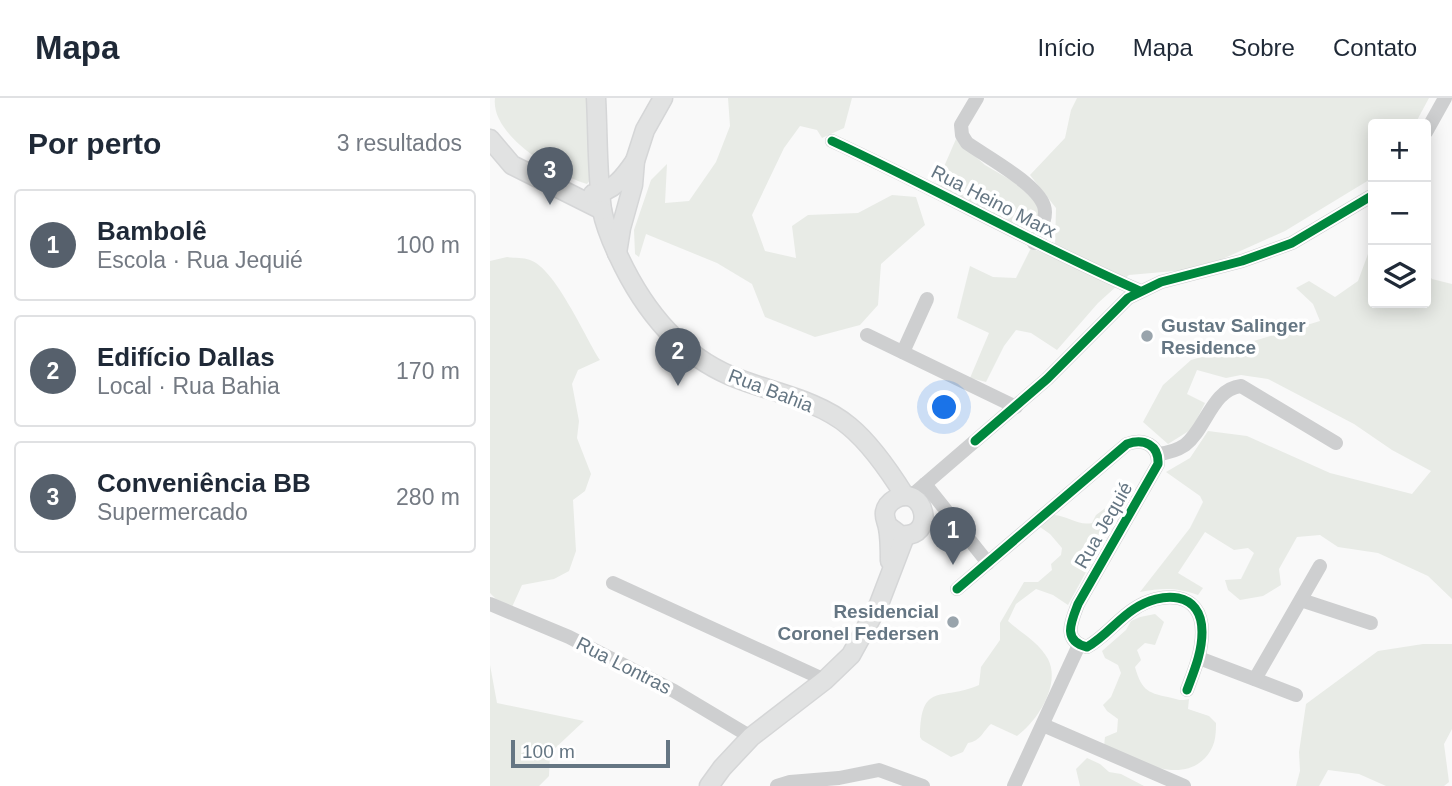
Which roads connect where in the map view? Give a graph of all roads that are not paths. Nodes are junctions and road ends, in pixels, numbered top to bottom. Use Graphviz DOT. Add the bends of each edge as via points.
graph roads {
  1 [pos="596,98"];
  2 [pos="663,98"];
  3 [pos="978,98"];
  4 [pos="1445,98"];
  5 [pos="1431,123"];
  6 [pos="490,139"];
  7 [pos="832,141"];
  8 [pos="490,158"];
  9 [pos="635,161"];
  10 [pos="512,165"];
  11 [pos="1368,198"];
  12 [pos="602,202"];
  13 [pos="1034,243"];
  14 [pos="617,253"];
  15 [pos="1140,292"];
  16 [pos="927,299"];
  17 [pos="867,335"];
  18 [pos="903,352"];
  19 [pos="1016,407"];
  20 [pos="1336,443"];
  21 [pos="872,452"];
  22 [pos="1158,454"];
  23 [pos="925,484"];
  24 [pos="915,503"];
  25 [pos="888,505"];
  26 [pos="945,509"];
  27 [pos="888,526"];
  28 [pos="905,536"];
  29 [pos="988,563"];
  30 [pos="1320,566"];
  31 [pos="890,571"];
  32 [pos="613,583"];
  33 [pos="957,589"];
  34 [pos="1301,600"];
  35 [pos="490,604"];
  36 [pos="1371,623"];
  37 [pos="1079,645"];
  38 [pos="1199,658"];
  39 [pos="825,680"];
  40 [pos="1255,680"];
  41 [pos="1187,690"];
  42 [pos="1296,695"];
  43 [pos="1043,725"];
  44 [pos="751,737"];
  45 [pos="709,786"];
  46 [pos="777,786"];
  47 [pos="923,786"];
  48 [pos="1014,786"];
  49 [pos="1184,786"];
  1 -- 12 [label="main road, Rua Bahia"];
  2 -- 9 [label="main road"];
  3 -- 13 [label="street" via="961,125 962,135 967,144 1031,188 1044,204 1044,222"];
  4 -- 5 [label="street"];
  6 -- 10 [label="main road"];
  7 -- 13 [label="street, Rua Heino Marx"];
  8 -- 10 [label="street"];
  9 -- 12 [label="main road"];
  9 -- 14 [label="main road" via="634,185"];
  10 -- 12 [label="main road" via="572,194"];
  11 -- 15 [label="street" via="1292,243"];
  12 -- 14 [label="main road, Rua Bahia"];
  13 -- 15 [label="street, Rua Heino Marx"];
  14 -- 21 [label="main road, Rua Bahia" via="647,307 689,352 733,377 837,417"];
  15 -- 19 [label="street" via="1120,304"];
  16 -- 18 [label="street"];
  17 -- 18 [label="street"];
  18 -- 19 [label="street"];
  19 -- 23 [label="street"];
  20 -- 22 [label="street" via="1241,386 1223,393 1186,444"];
  21 -- 24 [label="main road, Rua Bahia"];
  21 -- 25 [label="main road, Rua Bahia"];
  22 -- 29 [label="street, Rua Jequié" via="1137,440 1127,444"];
  22 -- 37 [label="street, Rua Jequié" via="1158,464 1077,604 1069,627 1070,637"];
  23 -- 24 [label="street"];
  23 -- 26 [label="street"];
  24 -- 25 [label="main road" via="895,498"];
  24 -- 26 [label="street"];
  24 -- 28 [label="main road" via="923,522"];
  25 -- 27 [label="main road"];
  26 -- 29 [label="street"];
  27 -- 28 [label="main road"];
  27 -- 31 [label="main road"];
  28 -- 31 [label="main road"];
  29 -- 33 [label="street, Rua Jequié"];
  30 -- 34 [label="street"];
  31 -- 39 [label="main road" via="866,631 851,655"];
  32 -- 39 [label="street"];
  34 -- 36 [label="street"];
  34 -- 40 [label="street"];
  35 -- 44 [label="street, Rua Lontras" via="569,637"];
  37 -- 38 [label="street" via="1096,642 1133,609 1173,596 1198,611 1202,630"];
  37 -- 43 [label="street"];
  38 -- 40 [label="street"];
  38 -- 41 [label="street"];
  39 -- 44 [label="main road"];
  40 -- 42 [label="street"];
  43 -- 48 [label="street"];
  43 -- 49 [label="street"];
  44 -- 45 [label="main road"];
  46 -- 47 [label="street" via="879,771"];
}
